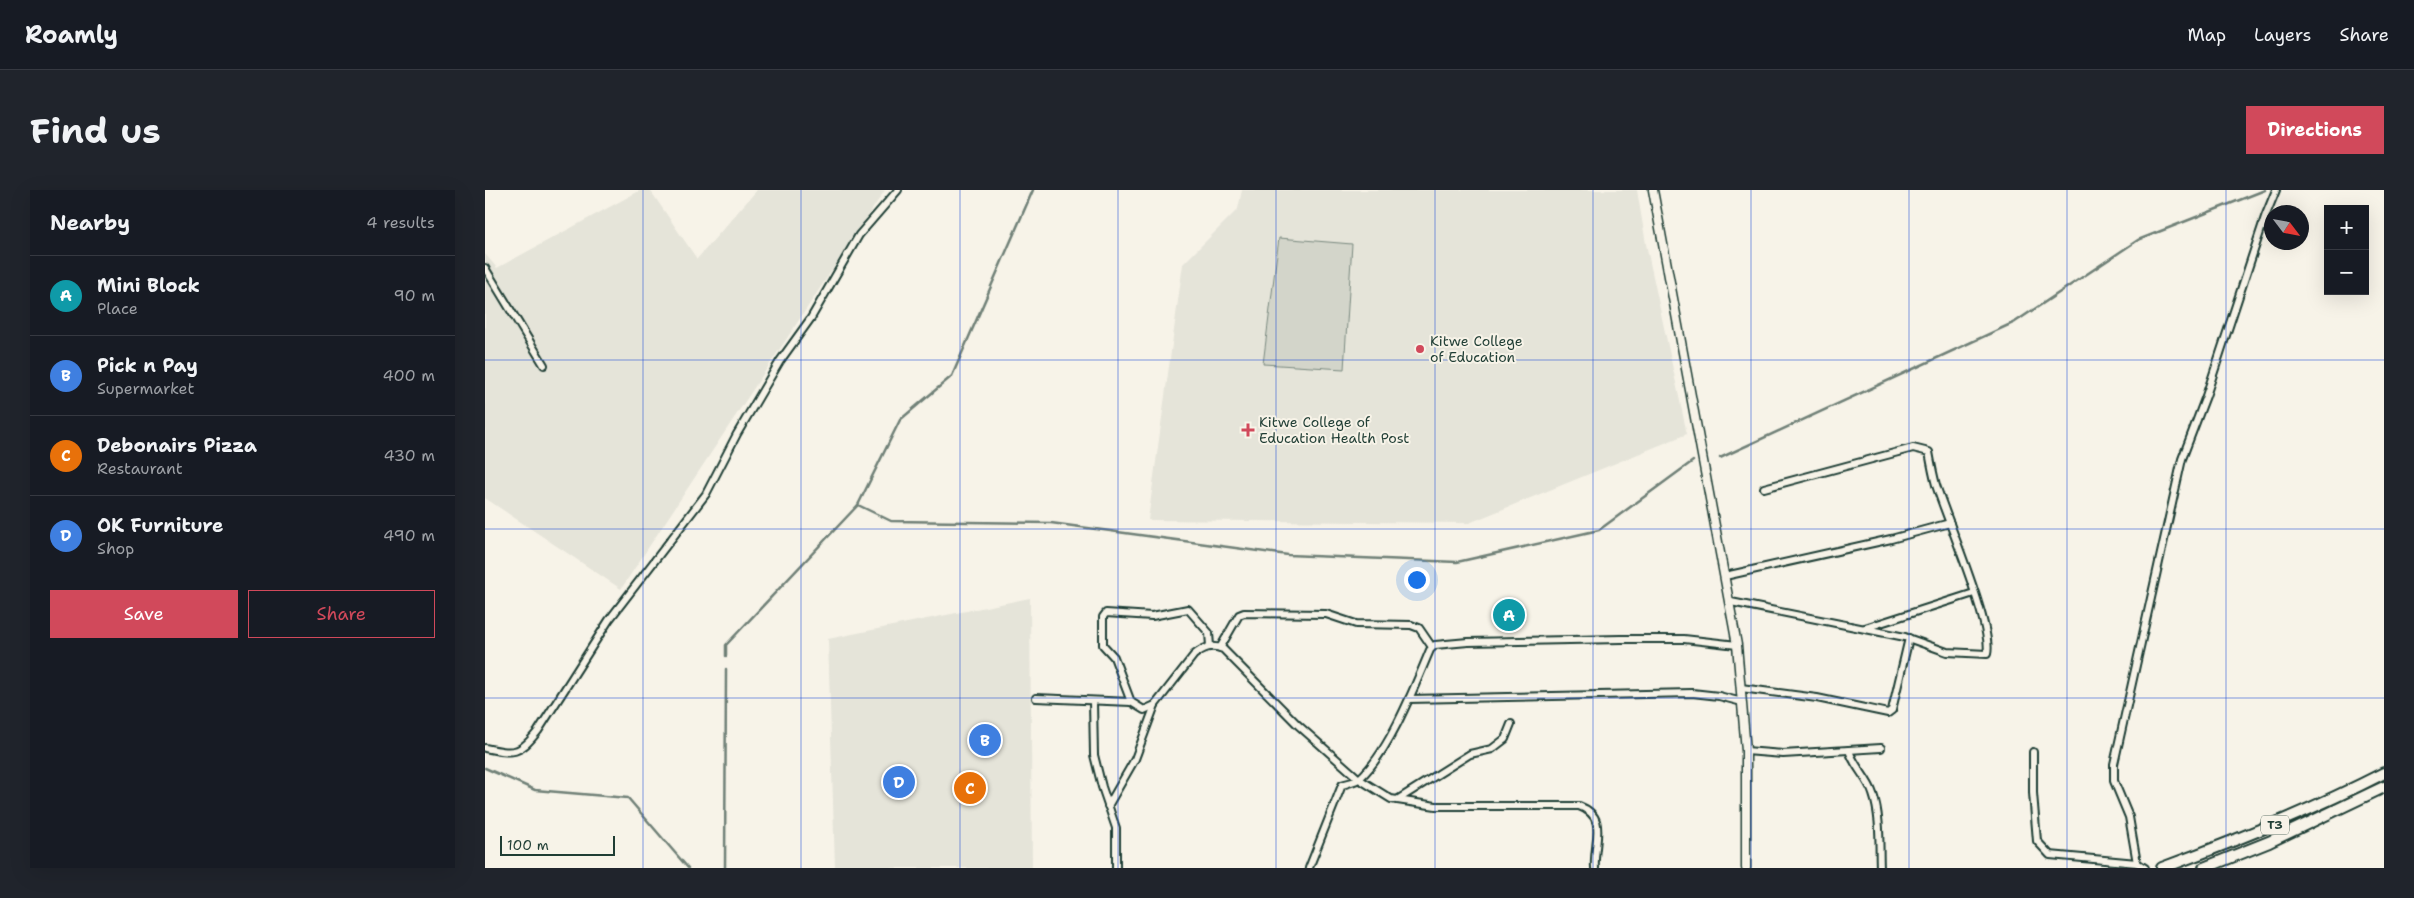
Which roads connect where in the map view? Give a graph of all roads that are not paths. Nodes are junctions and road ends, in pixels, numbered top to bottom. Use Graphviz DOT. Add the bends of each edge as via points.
graph roads {
  1 [pos="898,190"];
  2 [pos="1653,190"];
  3 [pos="2276,190"];
  4 [pos="485,268"];
  5 [pos="544,365"];
  6 [pos="1764,488"];
  7 [pos="1950,523"];
  8 [pos="1725,576"];
  9 [pos="1974,593"];
  10 [pos="1731,602"];
  11 [pos="1863,629"];
  12 [pos="1909,638"];
  13 [pos="1737,645"];
  14 [pos="1210,646"];
  15 [pos="1432,647"];
  16 [pos="1220,648"];
  17 [pos="1741,688"];
  18 [pos="1037,698"];
  19 [pos="1409,699"];
  20 [pos="1093,701"];
  21 [pos="1131,702"];
  22 [pos="1742,702"];
  23 [pos="1155,705"];
  24 [pos="1511,724"];
  25 [pos="485,748"];
  26 [pos="1881,748"];
  27 [pos="1849,750"];
  28 [pos="1746,751"];
  29 [pos="2033,752"];
  30 [pos="2384,773"];
  31 [pos="1359,779"];
  32 [pos="2384,787"];
  33 [pos="1397,800"];
  34 [pos="1108,806"];
  35 [pos="2137,863"];
  36 [pos="1116,868"];
  37 [pos="1309,868"];
  38 [pos="1595,868"];
  39 [pos="1746,868"];
  40 [pos="1881,868"];
  41 [pos="2145,868"];
  42 [pos="2162,868"];
  43 [pos="2204,868"];
  1 -- 25 [label="street" via="859,235 811,318 780,361 706,494 609,620 538,731 525,748 511,753"];
  2 -- 8 [label="street"];
  3 -- 35 [label="street" via="2207,396 2182,459 2114,764 2114,781 2129,817"];
  4 -- 5 [label="street"];
  6 -- 7 [label="street" via="1913,448 1924,449 1929,452 1936,485"];
  7 -- 8 [label="street"];
  7 -- 9 [label="street"];
  8 -- 10 [label="street"];
  9 -- 11 [label="street"];
  9 -- 12 [label="street" via="1989,647 1987,654 1947,652"];
  10 -- 11 [label="street"];
  10 -- 13 [label="street"];
  11 -- 12 [label="street"];
  12 -- 17 [label="street" via="1892,710 1888,713 1817,698"];
  13 -- 15 [label="street" via="1684,639 1621,639 1468,642"];
  13 -- 17 [label="street"];
  14 -- 16 [label="street"];
  14 -- 21 [label="street" via="1209,633 1187,609 1152,616 1106,613 1103,617 1103,646 1114,657"];
  14 -- 23 [label="street" via="1194,656"];
  15 -- 16 [label="street" via="1419,628 1411,625 1356,624 1326,614 1244,613 1239,615"];
  15 -- 19 [label="street"];
  16 -- 31 [label="street" via="1298,725"];
  17 -- 22 [label="street"];
  18 -- 20 [label="street"];
  19 -- 22 [label="street" via="1692,693"];
  19 -- 31 [label="street" via="1385,745"];
  20 -- 21 [label="street"];
  20 -- 34 [label="street" via="1094,755"];
  21 -- 23 [label="street" via="1144,710"];
  22 -- 28 [label="street"];
  23 -- 34 [label="street" via="1135,760"];
  24 -- 33 [label="street" via="1505,739 1492,749 1471,754"];
  26 -- 27 [label="street"];
  27 -- 28 [label="street" via="1783,754"];
  27 -- 40 [label="street" via="1852,761 1873,792"];
  28 -- 39 [label="street"];
  29 -- 35 [label="street" via="2037,841 2045,851 2051,855"];
  30 -- 42 [label="highway, T3" via="2272,827"];
  31 -- 33 [label="street"];
  31 -- 37 [label="street" via="1342,785"];
  32 -- 43 [label="highway, T3" via="2277,839"];
  33 -- 38 [label="street" via="1436,806 1579,806 1591,810 1595,816 1597,836"];
  34 -- 36 [label="street" via="1116,828"];
  35 -- 41 [label="street"];
}
